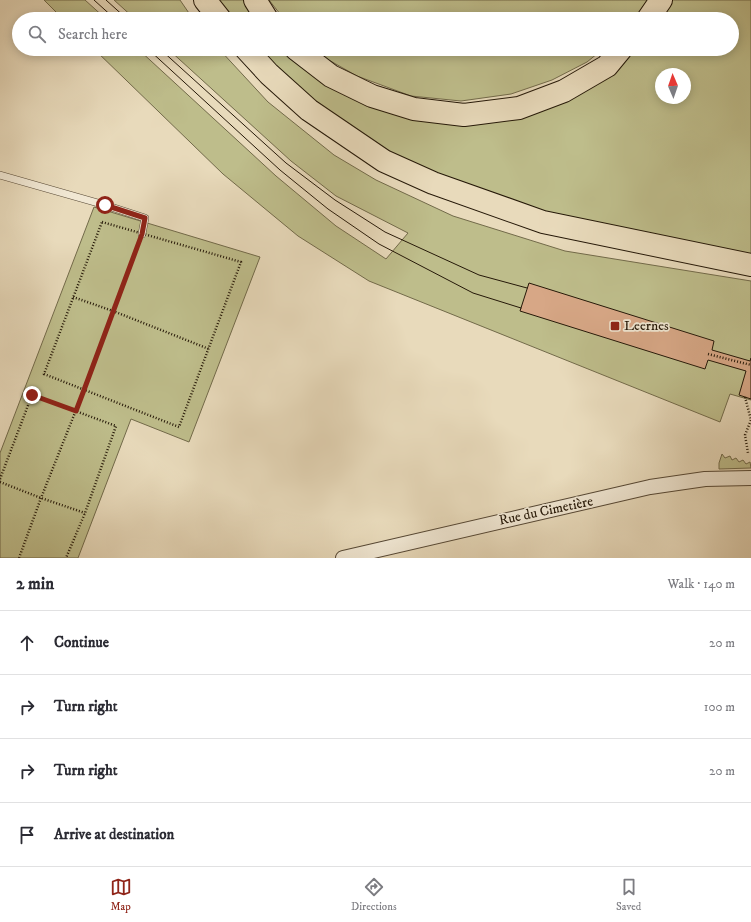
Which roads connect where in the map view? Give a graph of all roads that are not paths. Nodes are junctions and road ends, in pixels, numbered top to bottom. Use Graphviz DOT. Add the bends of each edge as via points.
graph roads {
  1 [pos="206,0"];
  2 [pos="256,0"];
  3 [pos="661,0"];
  4 [pos="215,12"];
  5 [pos="263,12"];
  6 [pos="653,12"];
  7 [pos="252,56"];
  8 [pos="305,56"];
  9 [pos="616,56"];
  10 [pos="0,175"];
  11 [pos="142,234"];
  12 [pos="751,265"];
  13 [pos="751,478"];
  14 [pos="343,558"];
  1 -- 4 [label="highway"];
  2 -- 5 [label="highway"];
  3 -- 6 [label="highway"];
  7 -- 12 [label="highway" via="309,110 384,160 433,183 543,222"];
  8 -- 9 [label="highway" via="331,76 372,96 414,109 464,115 519,108 564,90 607,66"];
  10 -- 11 [label="lane" via="145,218"];
  13 -- 14 [label="street, Rue du Cimetière" via="705,479 650,487"];
}
